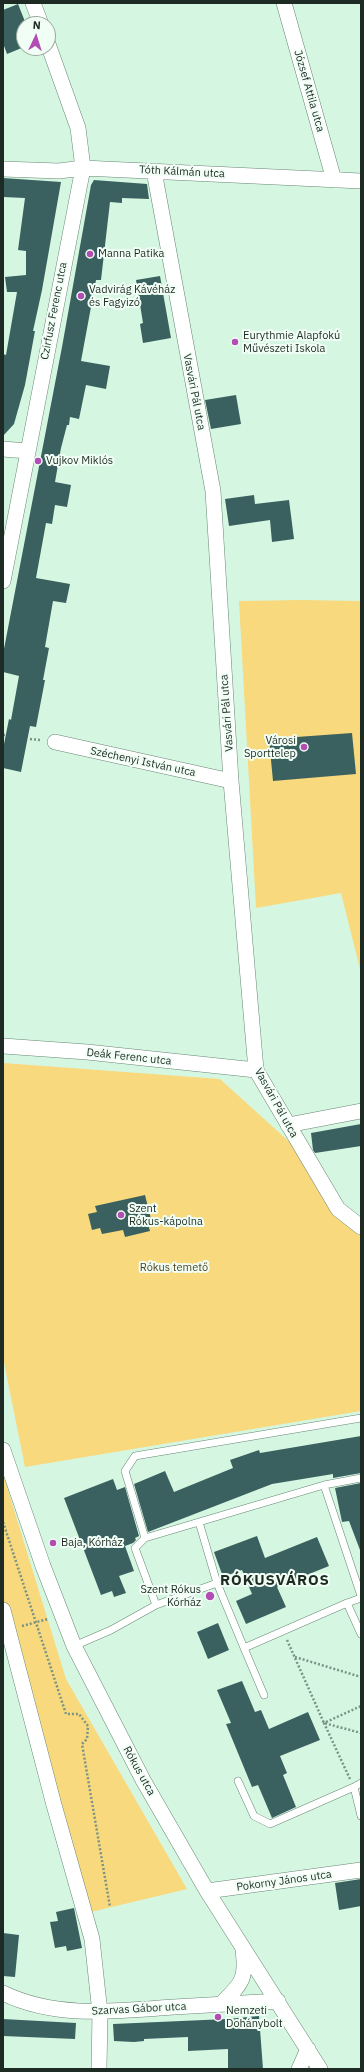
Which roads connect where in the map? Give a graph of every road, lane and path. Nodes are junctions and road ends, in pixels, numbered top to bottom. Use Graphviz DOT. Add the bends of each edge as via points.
graph roads {
  1 [pos="33,3"];
  2 [pos="284,3"];
  3 [pos="38,16"];
  4 [pos="52,56"];
  5 [pos="83,168"];
  6 [pos="3,169"];
  7 [pos="154,171"];
  8 [pos="334,180"];
  9 [pos="361,181"];
  10 [pos="3,449"];
  11 [pos="27,451"];
  12 [pos="3,581"];
  13 [pos="55,742"];
  14 [pos="231,781"];
  15 [pos="3,1046"];
  16 [pos="256,1070"];
  17 [pos="361,1111"];
  18 [pos="288,1125"];
  19 [pos="361,1227"];
  20 [pos="361,1418"];
  21 [pos="3,1450"];
  22 [pos="361,1478"];
  23 [pos="324,1485"];
  24 [pos="3,1522"];
  25 [pos="198,1522"];
  26 [pos="145,1538"];
  27 [pos="216,1583"];
  28 [pos="361,1597"];
  29 [pos="348,1603"];
  30 [pos="156,1605"];
  31 [pos="3,1610"];
  32 [pos="52,1617"];
  33 [pos="36,1623"];
  34 [pos="8,1630"];
  35 [pos="283,1632"];
  36 [pos="361,1634"];
  37 [pos="74,1646"];
  38 [pos="244,1648"];
  39 [pos="295,1657"];
  40 [pos="361,1677"];
  41 [pos="264,1696"];
  42 [pos="361,1706"];
  43 [pos="324,1723"];
  44 [pos="361,1733"];
  45 [pos="238,1781"];
  46 [pos="361,1783"];
  47 [pos="354,1787"];
  48 [pos="361,1816"];
  49 [pos="361,1870"];
  50 [pos="207,1892"];
  51 [pos="110,1907"];
  52 [pos="243,1947"];
  53 [pos="3,1993"];
  54 [pos="278,2001"];
  55 [pos="221,2004"];
  56 [pos="100,2012"];
  57 [pos="308,2049"];
  58 [pos="99,2069"];
  59 [pos="299,2069"];
  60 [pos="320,2069"];
  1 -- 3 [label="street"];
  2 -- 8 [label="street, József Attila utca"];
  4 -- 5 [label="street, Czirfusz Ferenc utca" via="78,128"];
  5 -- 6 [label="street, Tóth Kálmán utca" via="59,171"];
  5 -- 7 [label="street, Tóth Kálmán utca"];
  5 -- 11 [label="street, Czirfusz Ferenc utca"];
  7 -- 8 [label="street, Tóth Kálmán utca"];
  7 -- 14 [label="street, Vasvári Pál utca" via="213,491"];
  8 -- 9 [label="street, Tóth Kálmán utca"];
  10 -- 11 [label="street"];
  11 -- 12 [label="street, Czirfusz Ferenc utca"];
  13 -- 14 [label="street, Széchenyi István utca"];
  14 -- 16 [label="street, Vasvári Pál utca"];
  15 -- 16 [label="street, Deák Ferenc utca"];
  16 -- 18 [label="street, Vasvári Pál utca"];
  17 -- 18 [label="street"];
  18 -- 19 [label="street, Vasvári Pál utca" via="338,1209"];
  20 -- 26 [label="lane" via="135,1456 125,1471"];
  21 -- 37 [label="street, Rókus utca"];
  22 -- 23 [label="lane"];
  23 -- 25 [label="lane"];
  23 -- 28 [label="lane"];
  24 -- 33 [label="path"];
  25 -- 26 [label="lane"];
  25 -- 27 [label="lane"];
  26 -- 30 [label="lane" via="135,1548"];
  27 -- 30 [label="lane"];
  27 -- 38 [label="lane"];
  28 -- 29 [label="lane"];
  29 -- 35 [label="lane"];
  29 -- 36 [label="lane"];
  30 -- 37 [label="lane" via="111,1630"];
  31 -- 34 [label="street"];
  32 -- 33 [label="path"];
  33 -- 34 [label="path"];
  33 -- 51 [label="path" via="66,1714 78,1714 88,1726 87,1739 82,1744"];
  34 -- 56 [label="street" via="92,1939"];
  35 -- 38 [label="lane"];
  35 -- 39 [label="path"];
  37 -- 50 [label="street, Rókus utca" via="143,1780"];
  38 -- 41 [label="lane"];
  39 -- 40 [label="path"];
  39 -- 43 [label="path"];
  42 -- 43 [label="path"];
  43 -- 44 [label="path"];
  43 -- 47 [label="path"];
  45 -- 47 [label="lane" via="254,1816 270,1824"];
  46 -- 47 [label="lane"];
  47 -- 48 [label="lane"];
  49 -- 50 [label="street, Pokorny János utca"];
  50 -- 52 [label="street, Rókus utca"];
  52 -- 54 [label="street, Rókus utca"];
  52 -- 55 [label="street" via="246,1969 238,1988"];
  53 -- 56 [label="street, Szarvas Gábor utca" via="28,2003 52,2008"];
  54 -- 55 [label="street, Szarvas Gábor utca"];
  54 -- 57 [label="street, Rókus utca"];
  55 -- 56 [label="street, Szarvas Gábor utca"];
  56 -- 58 [label="street"];
  57 -- 59 [label="street"];
  57 -- 60 [label="street, Rókus utca"];
}
